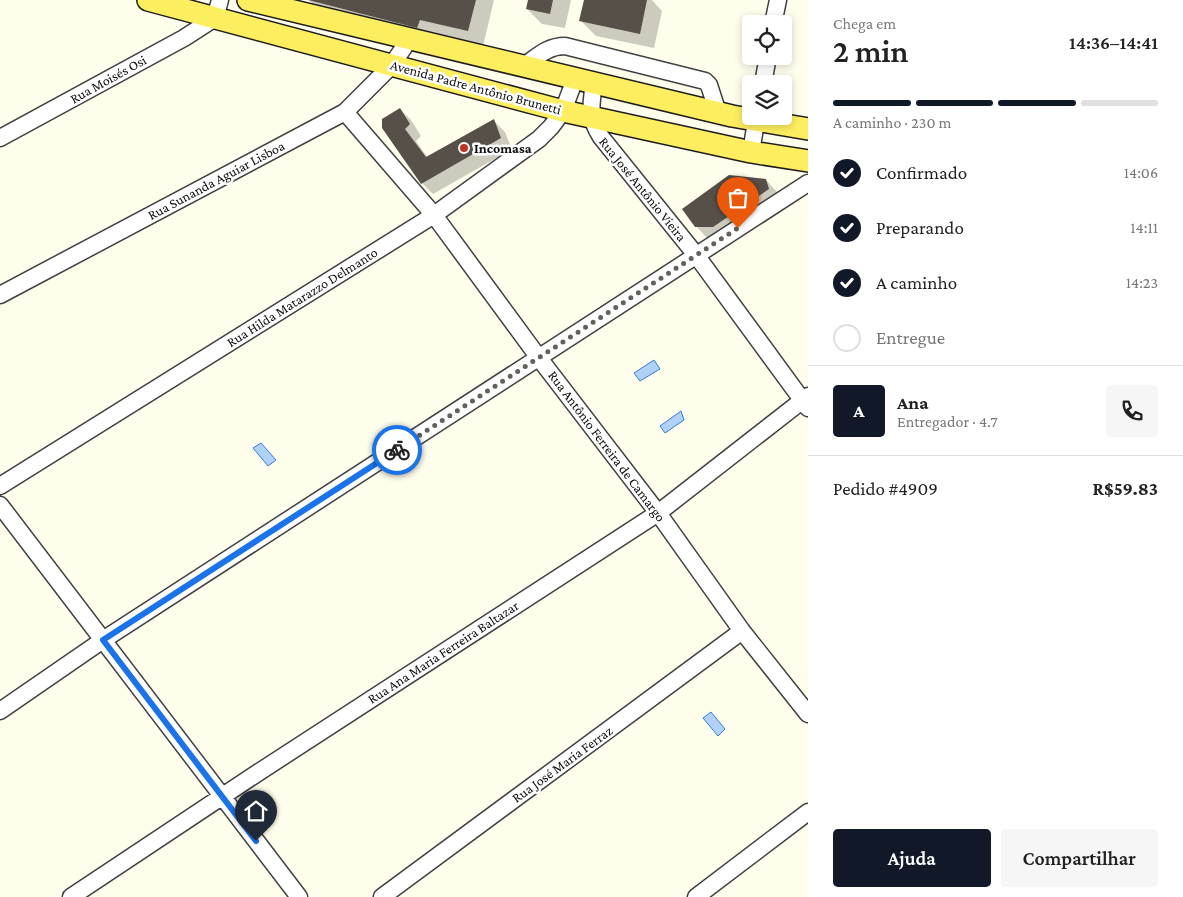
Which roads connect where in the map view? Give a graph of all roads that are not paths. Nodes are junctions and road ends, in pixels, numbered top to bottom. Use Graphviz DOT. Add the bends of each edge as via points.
graph roads {
  1 [pos="148,0"];
  2 [pos="248,0"];
  3 [pos="778,0"];
  4 [pos="218,9"];
  5 [pos="775,15"];
  6 [pos="410,38"];
  7 [pos="392,65"];
  8 [pos="524,66"];
  9 [pos="584,81"];
  10 [pos="563,111"];
  11 [pos="345,112"];
  12 [pos="718,113"];
  13 [pos="591,116"];
  14 [pos="742,116"];
  15 [pos="756,125"];
  16 [pos="789,125"];
  17 [pos="808,129"];
  18 [pos="0,138"];
  19 [pos="752,152"];
  20 [pos="808,161"];
  21 [pos="808,182"];
  22 [pos="434,215"];
  23 [pos="696,256"];
  24 [pos="0,295"];
  25 [pos="539,358"];
  26 [pos="806,401"];
  27 [pos="0,486"];
  28 [pos="0,505"];
  29 [pos="658,513"];
  30 [pos="742,631"];
  31 [pos="103,640"];
  32 [pos="0,711"];
  33 [pos="808,714"];
  34 [pos="222,796"];
  35 [pos="808,812"];
  36 [pos="71,897"];
  37 [pos="299,897"];
  38 [pos="382,897"];
  39 [pos="696,897"];
  1 -- 4 [label="main road, Avenida Padre Antônio Brunetti"];
  2 -- 6 [label="main road"];
  3 -- 5 [label="street"];
  4 -- 7 [label="main road, Avenida Padre Antônio Brunetti"];
  4 -- 18 [label="street, Rua Moisés Osi" via="184,38"];
  6 -- 7 [label="street, Rua Sunanda Aguiar Lisboa"];
  6 -- 8 [label="main road"];
  7 -- 10 [label="main road, Avenida Padre Antônio Brunetti"];
  7 -- 11 [label="street, Rua Sunanda Aguiar Lisboa"];
  8 -- 9 [label="main road"];
  8 -- 12 [label="street" via="546,50 565,46 705,81"];
  9 -- 10 [label="street, Rua Hilda Matarazzo Delmanto"];
  9 -- 12 [label="main road"];
  9 -- 13 [label="street"];
  10 -- 13 [label="main road, Avenida Padre Antônio Brunetti"];
  10 -- 22 [label="street, Rua Hilda Matarazzo Delmanto" via="539,139"];
  11 -- 22 [label="street, Rua Antônio Ferreira de Camargo"];
  11 -- 24 [label="street, Rua Sunanda Aguiar Lisboa"];
  12 -- 14 [label="main road"];
  13 -- 19 [label="main road, Avenida Padre Antônio Brunetti"];
  13 -- 23 [label="street, Rua José Antônio Vieira" via="601,137"];
  15 -- 19 [label="street"];
  16 -- 17 [label="main road"];
  19 -- 20 [label="main road, Avenida Padre Antônio Brunetti"];
  21 -- 23 [label="street"];
  22 -- 25 [label="street, Rua Antônio Ferreira de Camargo"];
  22 -- 27 [label="street, Rua Hilda Matarazzo Delmanto"];
  23 -- 25 [label="street"];
  23 -- 26 [label="street, Rua José Antônio Vieira"];
  25 -- 29 [label="street, Rua Antônio Ferreira de Camargo"];
  25 -- 31 [label="street"];
  26 -- 29 [label="street, Rua Ana Maria Ferreira Baltazar"];
  28 -- 31 [label="street"];
  29 -- 30 [label="street, Rua Antônio Ferreira de Camargo"];
  29 -- 34 [label="street, Rua Ana Maria Ferreira Baltazar"];
  30 -- 33 [label="street, Rua Antônio Ferreira de Camargo"];
  30 -- 38 [label="street, Rua José Maria Ferraz"];
  31 -- 32 [label="street"];
  31 -- 34 [label="street"];
  34 -- 36 [label="street, Rua Ana Maria Ferreira Baltazar"];
  34 -- 37 [label="street"];
  35 -- 39 [label="street"];
}
